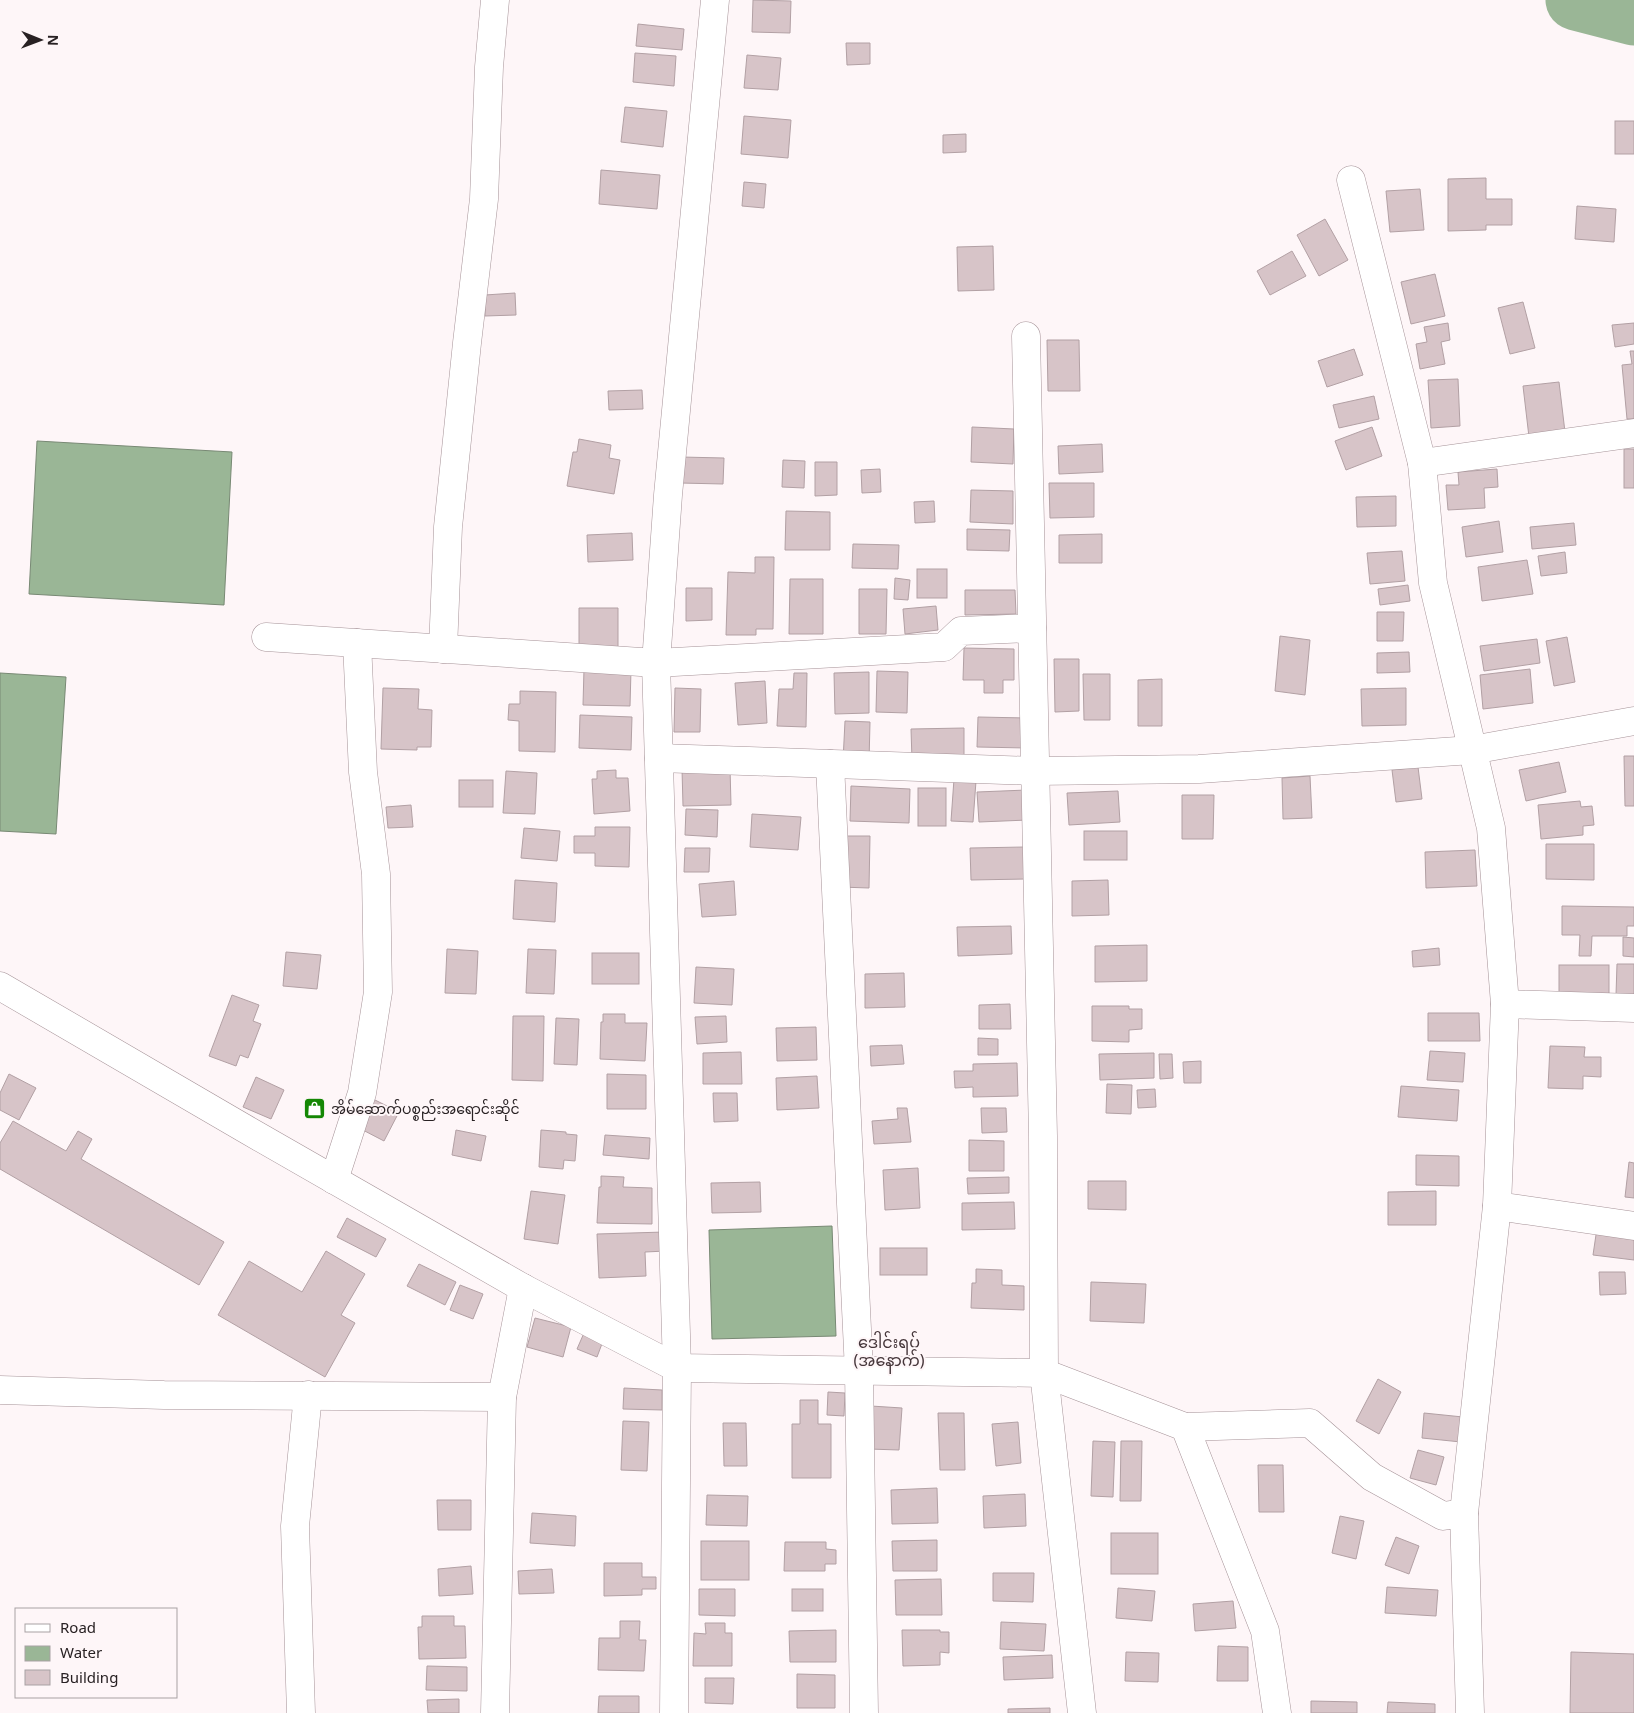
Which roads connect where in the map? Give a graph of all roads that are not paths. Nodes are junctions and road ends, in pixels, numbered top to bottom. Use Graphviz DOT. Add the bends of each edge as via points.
graph roads {
  1 [pos="495,0"];
  2 [pos="715,0"];
  3 [pos="1351,180"];
  4 [pos="1026,336"];
  5 [pos="1634,433"];
  6 [pos="1422,463"];
  7 [pos="1032,628"];
  8 [pos="266,637"];
  9 [pos="357,643"];
  10 [pos="443,649"];
  11 [pos="656,663"];
  12 [pos="1634,721"];
  13 [pos="1472,750"];
  14 [pos="659,758"];
  15 [pos="830,764"];
  16 [pos="1035,770"];
  17 [pos="0,986"];
  18 [pos="1505,1004"];
  19 [pos="1634,1008"];
  20 [pos="334,1180"];
  21 [pos="1497,1206"];
  22 [pos="1634,1226"];
  23 [pos="523,1288"];
  24 [pos="677,1368"];
  25 [pos="859,1371"];
  26 [pos="1044,1373"];
  27 [pos="0,1390"];
  28 [pos="308,1395"];
  29 [pos="502,1397"];
  30 [pos="1185,1427"];
  31 [pos="1464,1513"];
  32 [pos="301,1713"];
  33 [pos="495,1713"];
  34 [pos="674,1713"];
  35 [pos="864,1713"];
  36 [pos="1082,1713"];
  37 [pos="1277,1713"];
  38 [pos="1470,1713"];
  1 -- 10 [label="street" via="484,199 448,527"];
  2 -- 11 [label="street" via="668,495"];
  3 -- 6 [label="street"];
  4 -- 7 [label="street"];
  5 -- 6 [label="street"];
  6 -- 13 [label="street" via="1433,583"];
  7 -- 11 [label="street" via="961,631 944,647"];
  7 -- 16 [label="street"];
  8 -- 9 [label="street"];
  9 -- 10 [label="street"];
  9 -- 20 [label="street" via="363,772 376,874 378,992 362,1093"];
  10 -- 11 [label="street"];
  11 -- 14 [label="street"];
  12 -- 13 [label="street"];
  13 -- 16 [label="street" via="1199,769"];
  13 -- 18 [label="street" via="1491,828"];
  14 -- 15 [label="street"];
  14 -- 24 [label="street"];
  15 -- 16 [label="street"];
  15 -- 25 [label="street"];
  16 -- 26 [label="street" via="1043,1126"];
  17 -- 20 [label="street"];
  18 -- 19 [label="street"];
  18 -- 21 [label="street"];
  20 -- 23 [label="street"];
  21 -- 22 [label="street"];
  21 -- 31 [label="street"];
  23 -- 24 [label="street"];
  23 -- 29 [label="street"];
  24 -- 25 [label="street"];
  24 -- 34 [label="street"];
  25 -- 26 [label="street"];
  25 -- 35 [label="street"];
  26 -- 30 [label="street"];
  26 -- 36 [label="street"];
  27 -- 28 [label="street"];
  28 -- 29 [label="street"];
  28 -- 32 [label="street" via="295,1526"];
  29 -- 33 [label="street"];
  30 -- 31 [label="street" via="1310,1423 1372,1477 1443,1516"];
  30 -- 37 [label="street" via="1265,1631"];
  31 -- 38 [label="street"];
}
